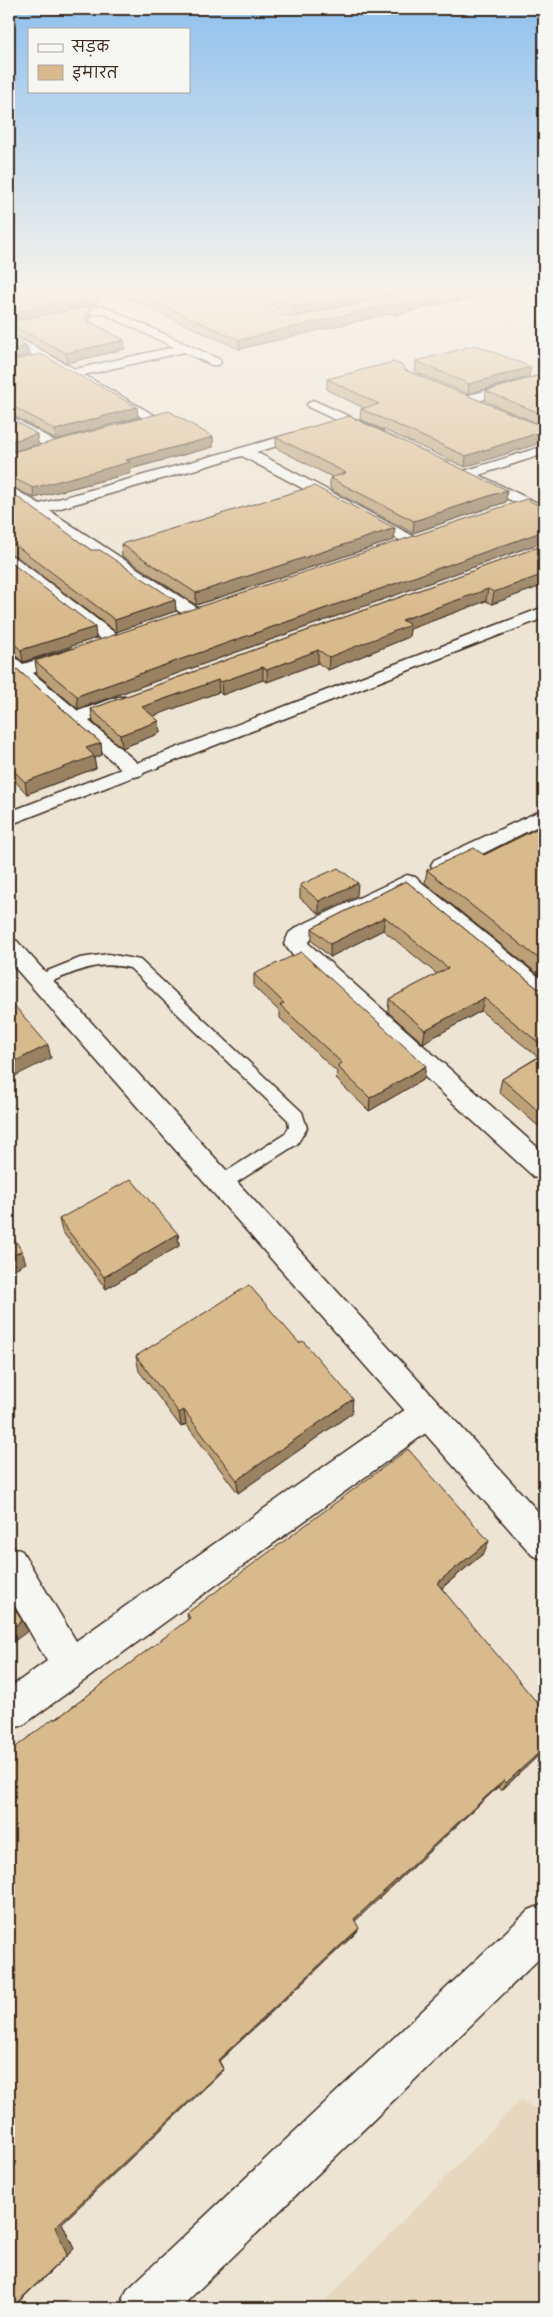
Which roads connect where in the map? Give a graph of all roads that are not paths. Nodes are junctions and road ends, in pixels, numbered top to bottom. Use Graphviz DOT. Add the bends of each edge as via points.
graph roads {
  1 [pos="122,400"];
  2 [pos="467,400"];
  3 [pos="313,404"];
  4 [pos="484,407"];
  5 [pos="350,421"];
  6 [pos="11,422"];
  7 [pos="110,432"];
  8 [pos="386,438"];
  9 [pos="544,450"];
  10 [pos="243,451"];
  11 [pos="36,452"];
  12 [pos="9,490"];
  13 [pos="316,490"];
  14 [pos="296,496"];
  15 [pos="526,503"];
  16 [pos="39,508"];
  17 [pos="544,511"];
  18 [pos="500,512"];
  19 [pos="430,535"];
  20 [pos="412,541"];
  21 [pos="394,547"];
  22 [pos="125,548"];
  23 [pos="106,554"];
  24 [pos="9,560"];
  25 [pos="212,607"];
  26 [pos="544,612"];
  27 [pos="193,613"];
  28 [pos="175,619"];
  29 [pos="130,634"];
  30 [pos="113,640"];
  31 [pos="15,666"];
  32 [pos="140,695"];
  33 [pos="75,719"];
  34 [pos="134,771"];
  35 [pos="544,815"];
  36 [pos="9,819"];
  37 [pos="407,882"];
  38 [pos="9,946"];
  39 [pos="40,980"];
  40 [pos="544,994"];
  41 [pos="544,1170"];
  42 [pos="222,1183"];
  43 [pos="427,1413"];
  44 [pos="544,1542"];
  45 [pos="9,1563"];
  46 [pos="71,1667"];
  47 [pos="9,1711"];
  48 [pos="544,1925"];
  49 [pos="145,2308"];
  1 -- 7 [label="street" via="154,419"];
  2 -- 4 [label="street"];
  3 -- 5 [label="street"];
  5 -- 8 [label="street"];
  5 -- 10 [label="street"];
  6 -- 11 [label="street" via="59,445"];
  9 -- 15 [label="street" via="461,473"];
  10 -- 13 [label="street"];
  10 -- 16 [label="street"];
  12 -- 16 [label="street"];
  13 -- 14 [label="street"];
  13 -- 20 [label="street"];
  15 -- 17 [label="street"];
  15 -- 18 [label="street"];
  16 -- 23 [label="street"];
  19 -- 20 [label="street"];
  20 -- 21 [label="street"];
  22 -- 23 [label="street"];
  23 -- 27 [label="street"];
  24 -- 30 [label="street"];
  25 -- 27 [label="street"];
  26 -- 34 [label="street"];
  27 -- 28 [label="street"];
  29 -- 30 [label="street"];
  30 -- 31 [label="street"];
  31 -- 33 [label="street"];
  32 -- 33 [label="street"];
  33 -- 34 [label="street"];
  34 -- 36 [label="street"];
  35 -- 37 [label="street"];
  37 -- 40 [label="street"];
  37 -- 41 [label="street" via="305,932 297,938 296,944"];
  38 -- 39 [label="street"];
  39 -- 42 [label="street"];
  39 -- 42 [label="lane" via="86,960 114,958 135,964 296,1117 298,1128 291,1139"];
  42 -- 43 [label="street"];
  43 -- 44 [label="street"];
  43 -- 46 [label="street"];
  45 -- 46 [label="street"];
  46 -- 47 [label="street"];
  48 -- 49 [label="street"];
}
